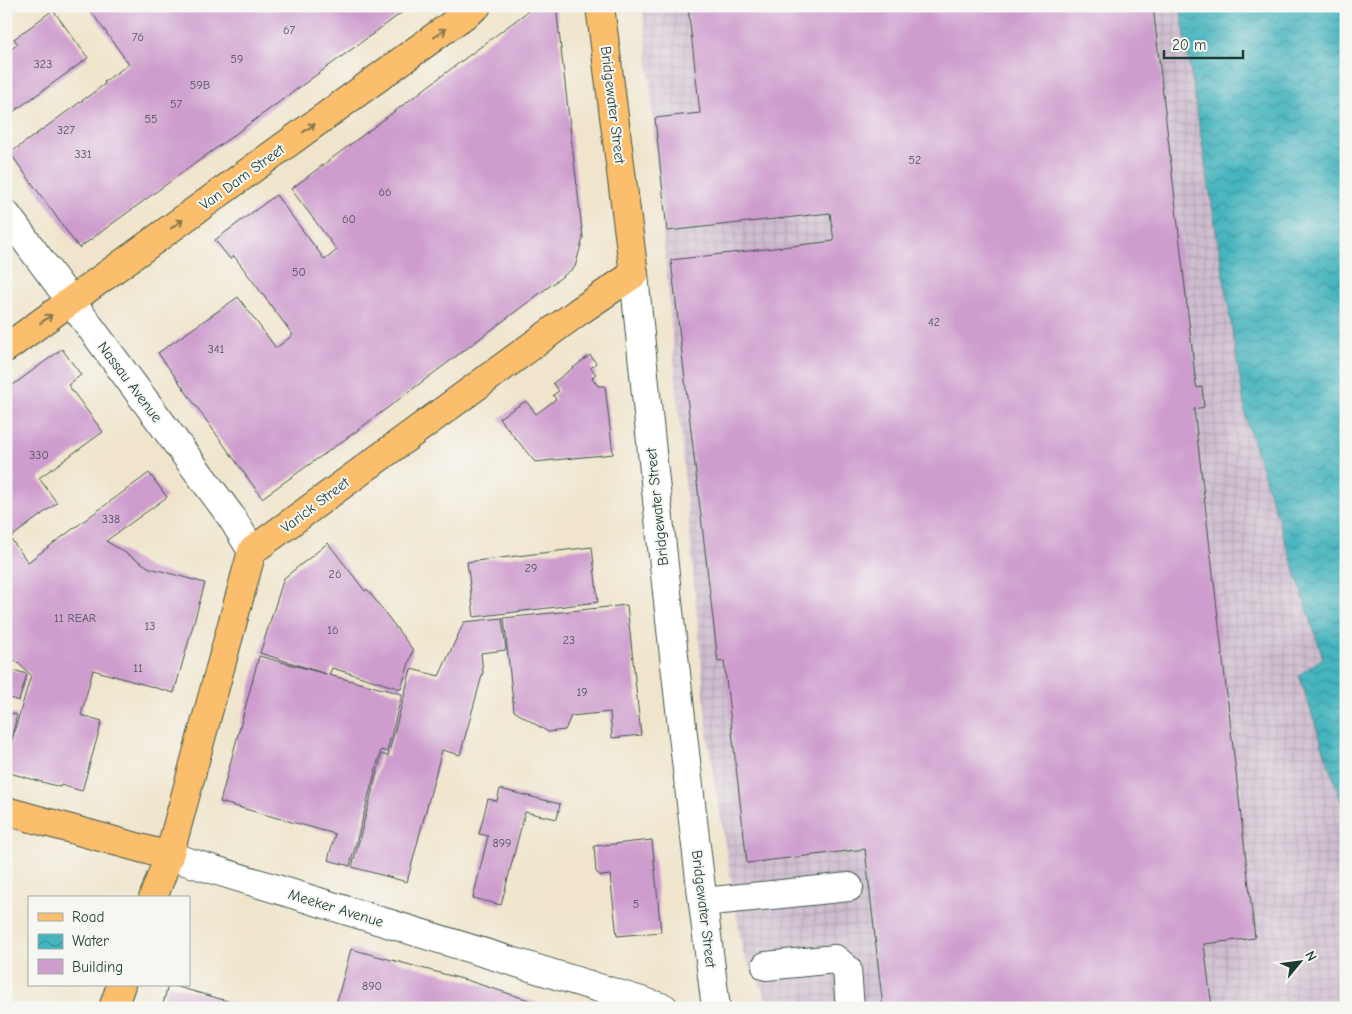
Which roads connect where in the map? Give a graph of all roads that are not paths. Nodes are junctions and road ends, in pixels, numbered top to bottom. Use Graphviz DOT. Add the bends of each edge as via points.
graph roads {
  1 [pos="477,6"];
  2 [pos="600,6"];
  3 [pos="6,214"];
  4 [pos="634,274"];
  5 [pos="70,302"];
  6 [pos="6,348"];
  7 [pos="252,551"];
  8 [pos="6,811"];
  9 [pos="169,856"];
  10 [pos="849,887"];
  11 [pos="154,896"];
  12 [pos="703,902"];
  13 [pos="766,966"];
  14 [pos="121,986"];
  15 [pos="113,1008"];
  16 [pos="664,1008"];
  17 [pos="716,1008"];
  18 [pos="850,1008"];
  5 -- 1 [label="main road, Van Dam Street, one-way"];
  2 -- 4 [label="main road, Bridgewater Street"];
  3 -- 5 [label="street, Nassau Avenue"];
  4 -- 7 [label="main road, Varick Street"];
  4 -- 12 [label="street, Bridgewater Street" via="655,490"];
  6 -- 5 [label="main road, Van Dam Street, one-way"];
  5 -- 7 [label="street, Nassau Avenue" via="230,515"];
  7 -- 9 [label="main road"];
  8 -- 9 [label="main road, Meeker Avenue"];
  9 -- 11 [label="main road"];
  9 -- 16 [label="street, Meeker Avenue"];
  10 -- 12 [label="street"];
  12 -- 17 [label="street, Bridgewater Street"];
  13 -- 18 [label="street" via="835,959 847,969"];
  14 -- 15 [label="main road"];
}
